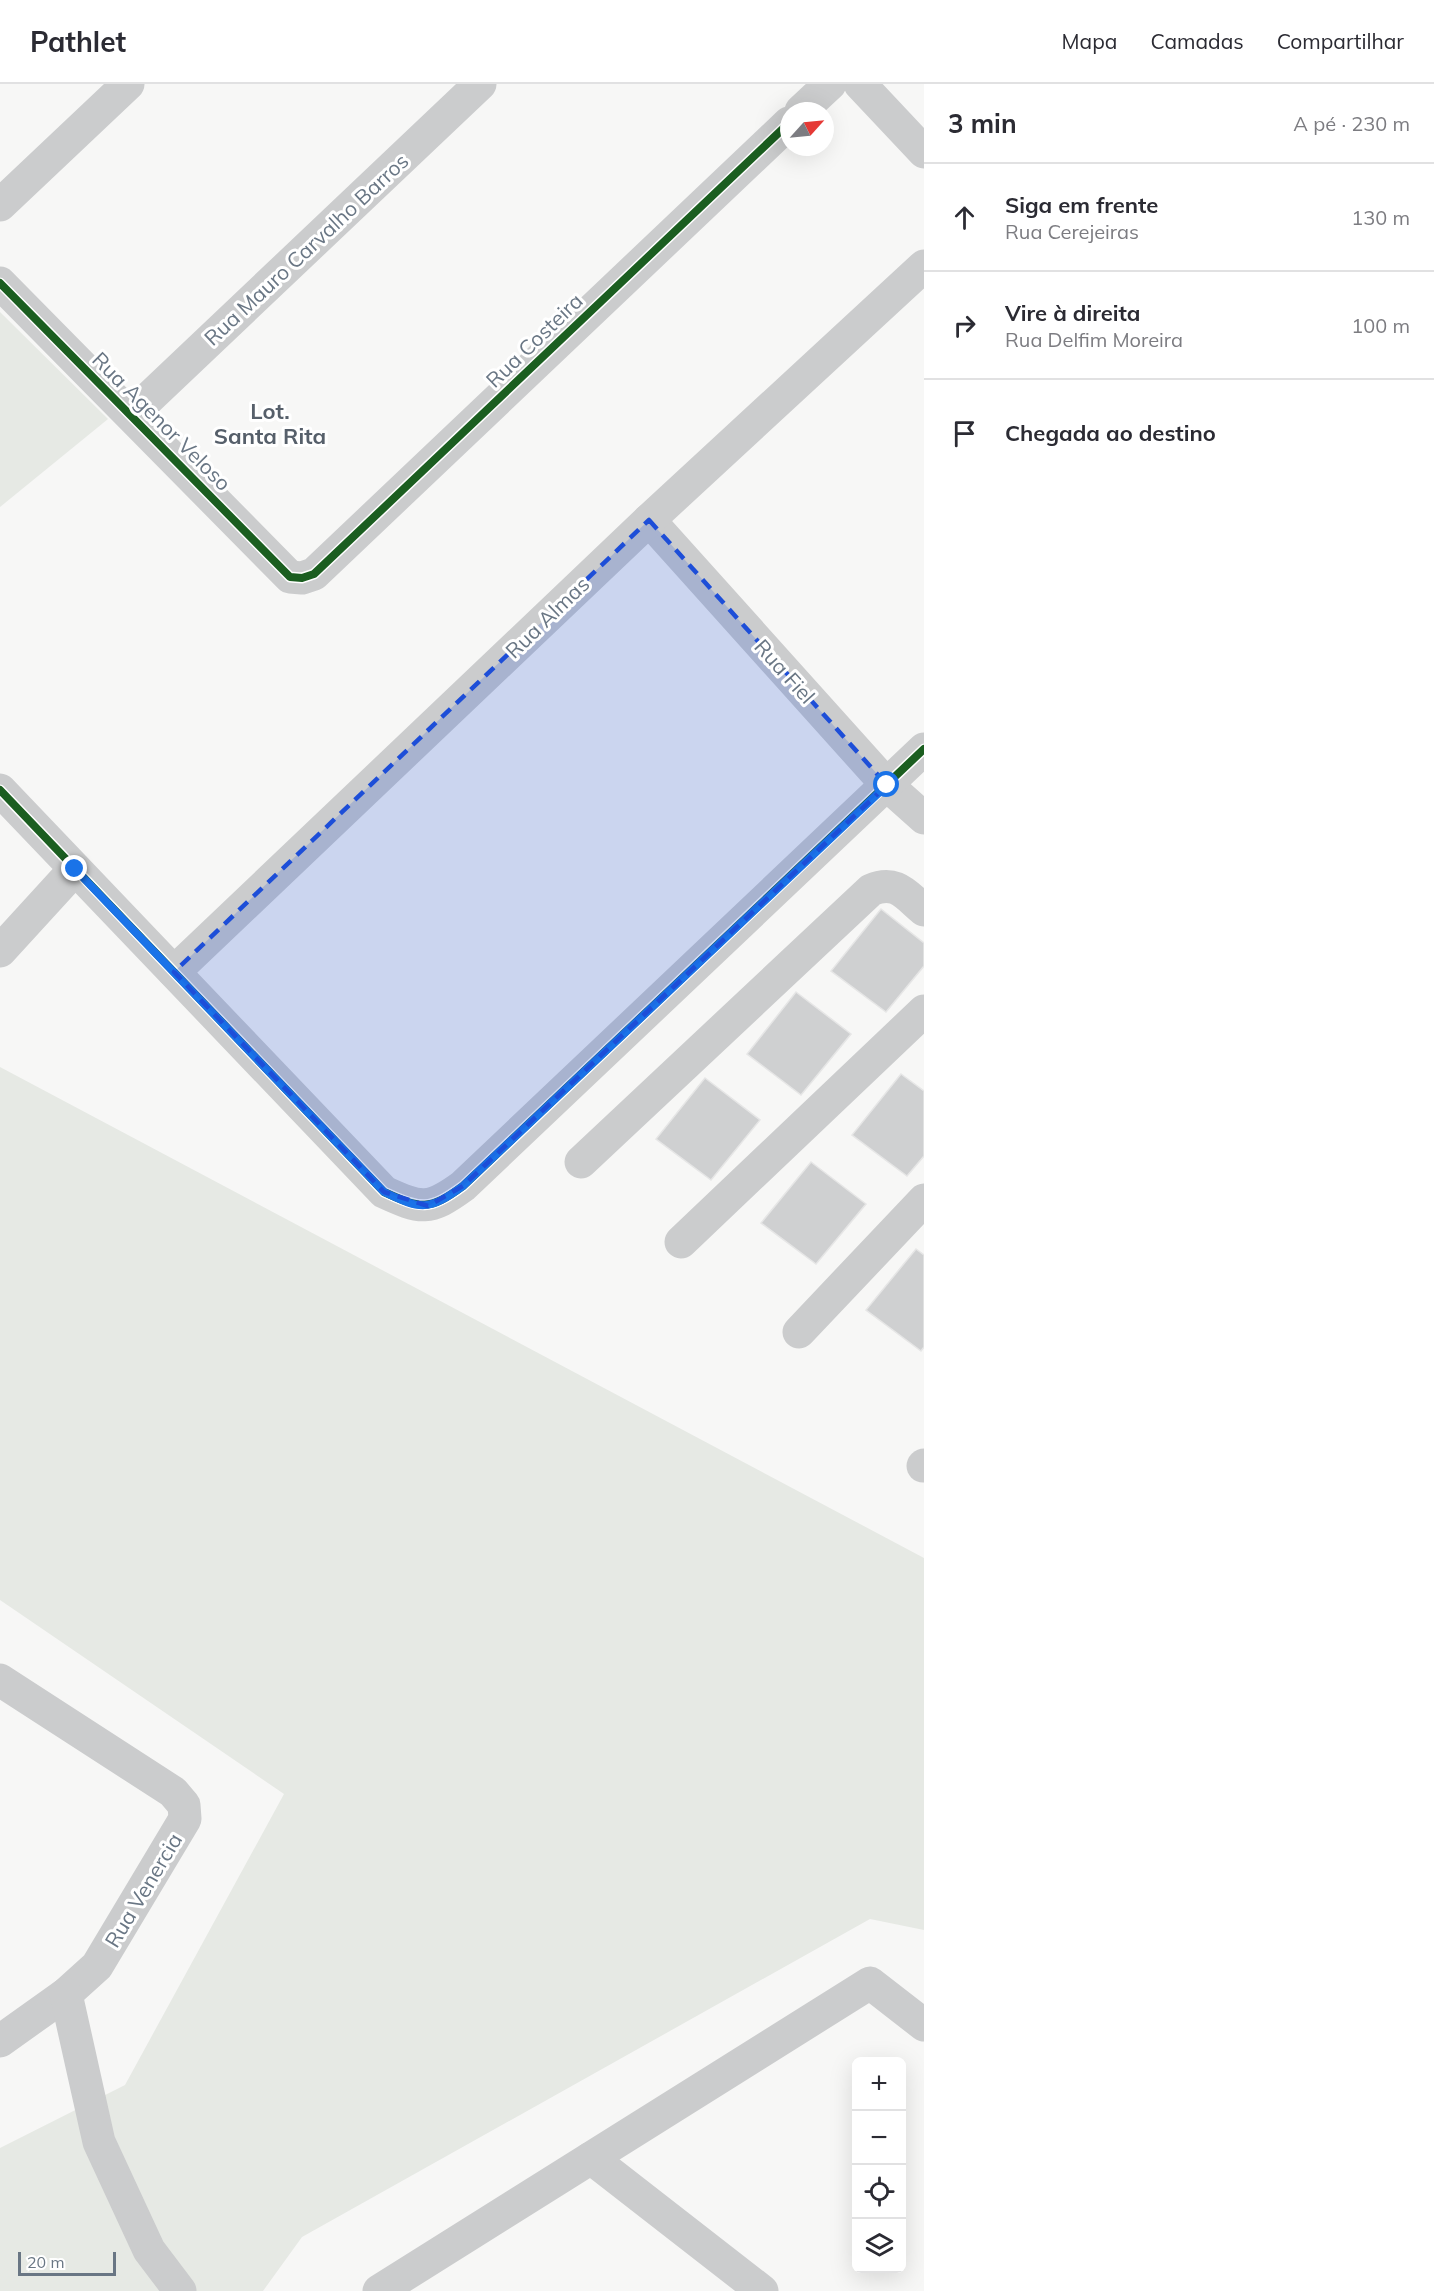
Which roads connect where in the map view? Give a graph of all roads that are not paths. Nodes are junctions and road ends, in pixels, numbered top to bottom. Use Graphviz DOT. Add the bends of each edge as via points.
graph roads {
  1 [pos="128,84"];
  2 [pos="480,84"];
  3 [pos="830,84"];
  4 [pos="860,84"];
  5 [pos="811,102"];
  6 [pos="780,132"];
  7 [pos="924,152"];
  8 [pos="0,205"];
  9 [pos="924,266"];
  10 [pos="0,283"];
  11 [pos="131,415"];
  12 [pos="649,520"];
  13 [pos="302,578"];
  14 [pos="924,749"];
  15 [pos="887,785"];
  16 [pos="0,790"];
  17 [pos="924,818"];
  18 [pos="75,869"];
  19 [pos="924,910"];
  20 [pos="0,951"];
  21 [pos="174,972"];
  22 [pos="924,1011"];
  23 [pos="581,1162"];
  24 [pos="924,1200"];
  25 [pos="681,1242"];
  26 [pos="799,1332"];
  27 [pos="0,1680"];
  28 [pos="66,1994"];
  29 [pos="924,2025"];
  30 [pos="0,2041"];
  31 [pos="591,2158"];
  32 [pos="180,2291"];
  33 [pos="379,2291"];
  34 [pos="762,2291"];
  1 -- 8 [label="street"];
  2 -- 11 [label="street, Rua Mauro Carvalho Barros"];
  3 -- 5 [label="street"];
  4 -- 7 [label="street"];
  6 -- 13 [label="street, Rua Costeira" via="314,574"];
  9 -- 12 [label="street, Rua Almas"];
  10 -- 11 [label="street, Rua Agenor Veloso"];
  11 -- 13 [label="street, Rua Agenor Veloso" via="290,577"];
  12 -- 15 [label="street, Rua Fiel"];
  12 -- 21 [label="street, Rua Almas"];
  14 -- 15 [label="street"];
  15 -- 17 [label="street, Rua Fiel"];
  15 -- 21 [label="street" via="463,1186 429,1206 384,1192"];
  16 -- 18 [label="street"];
  18 -- 20 [label="street"];
  18 -- 21 [label="street"];
  19 -- 23 [label="street" via="899,888 880,886 871,890"];
  22 -- 25 [label="street"];
  24 -- 26 [label="street"];
  27 -- 28 [label="street, Rua Venercia" via="173,1792 184,1806 185,1819 179,1831 97,1965"];
  28 -- 30 [label="street, Rua Venercia"];
  28 -- 32 [label="street" via="99,2142 149,2250"];
  29 -- 31 [label="street" via="870,1983"];
  31 -- 33 [label="street"];
  31 -- 34 [label="street"];
}
